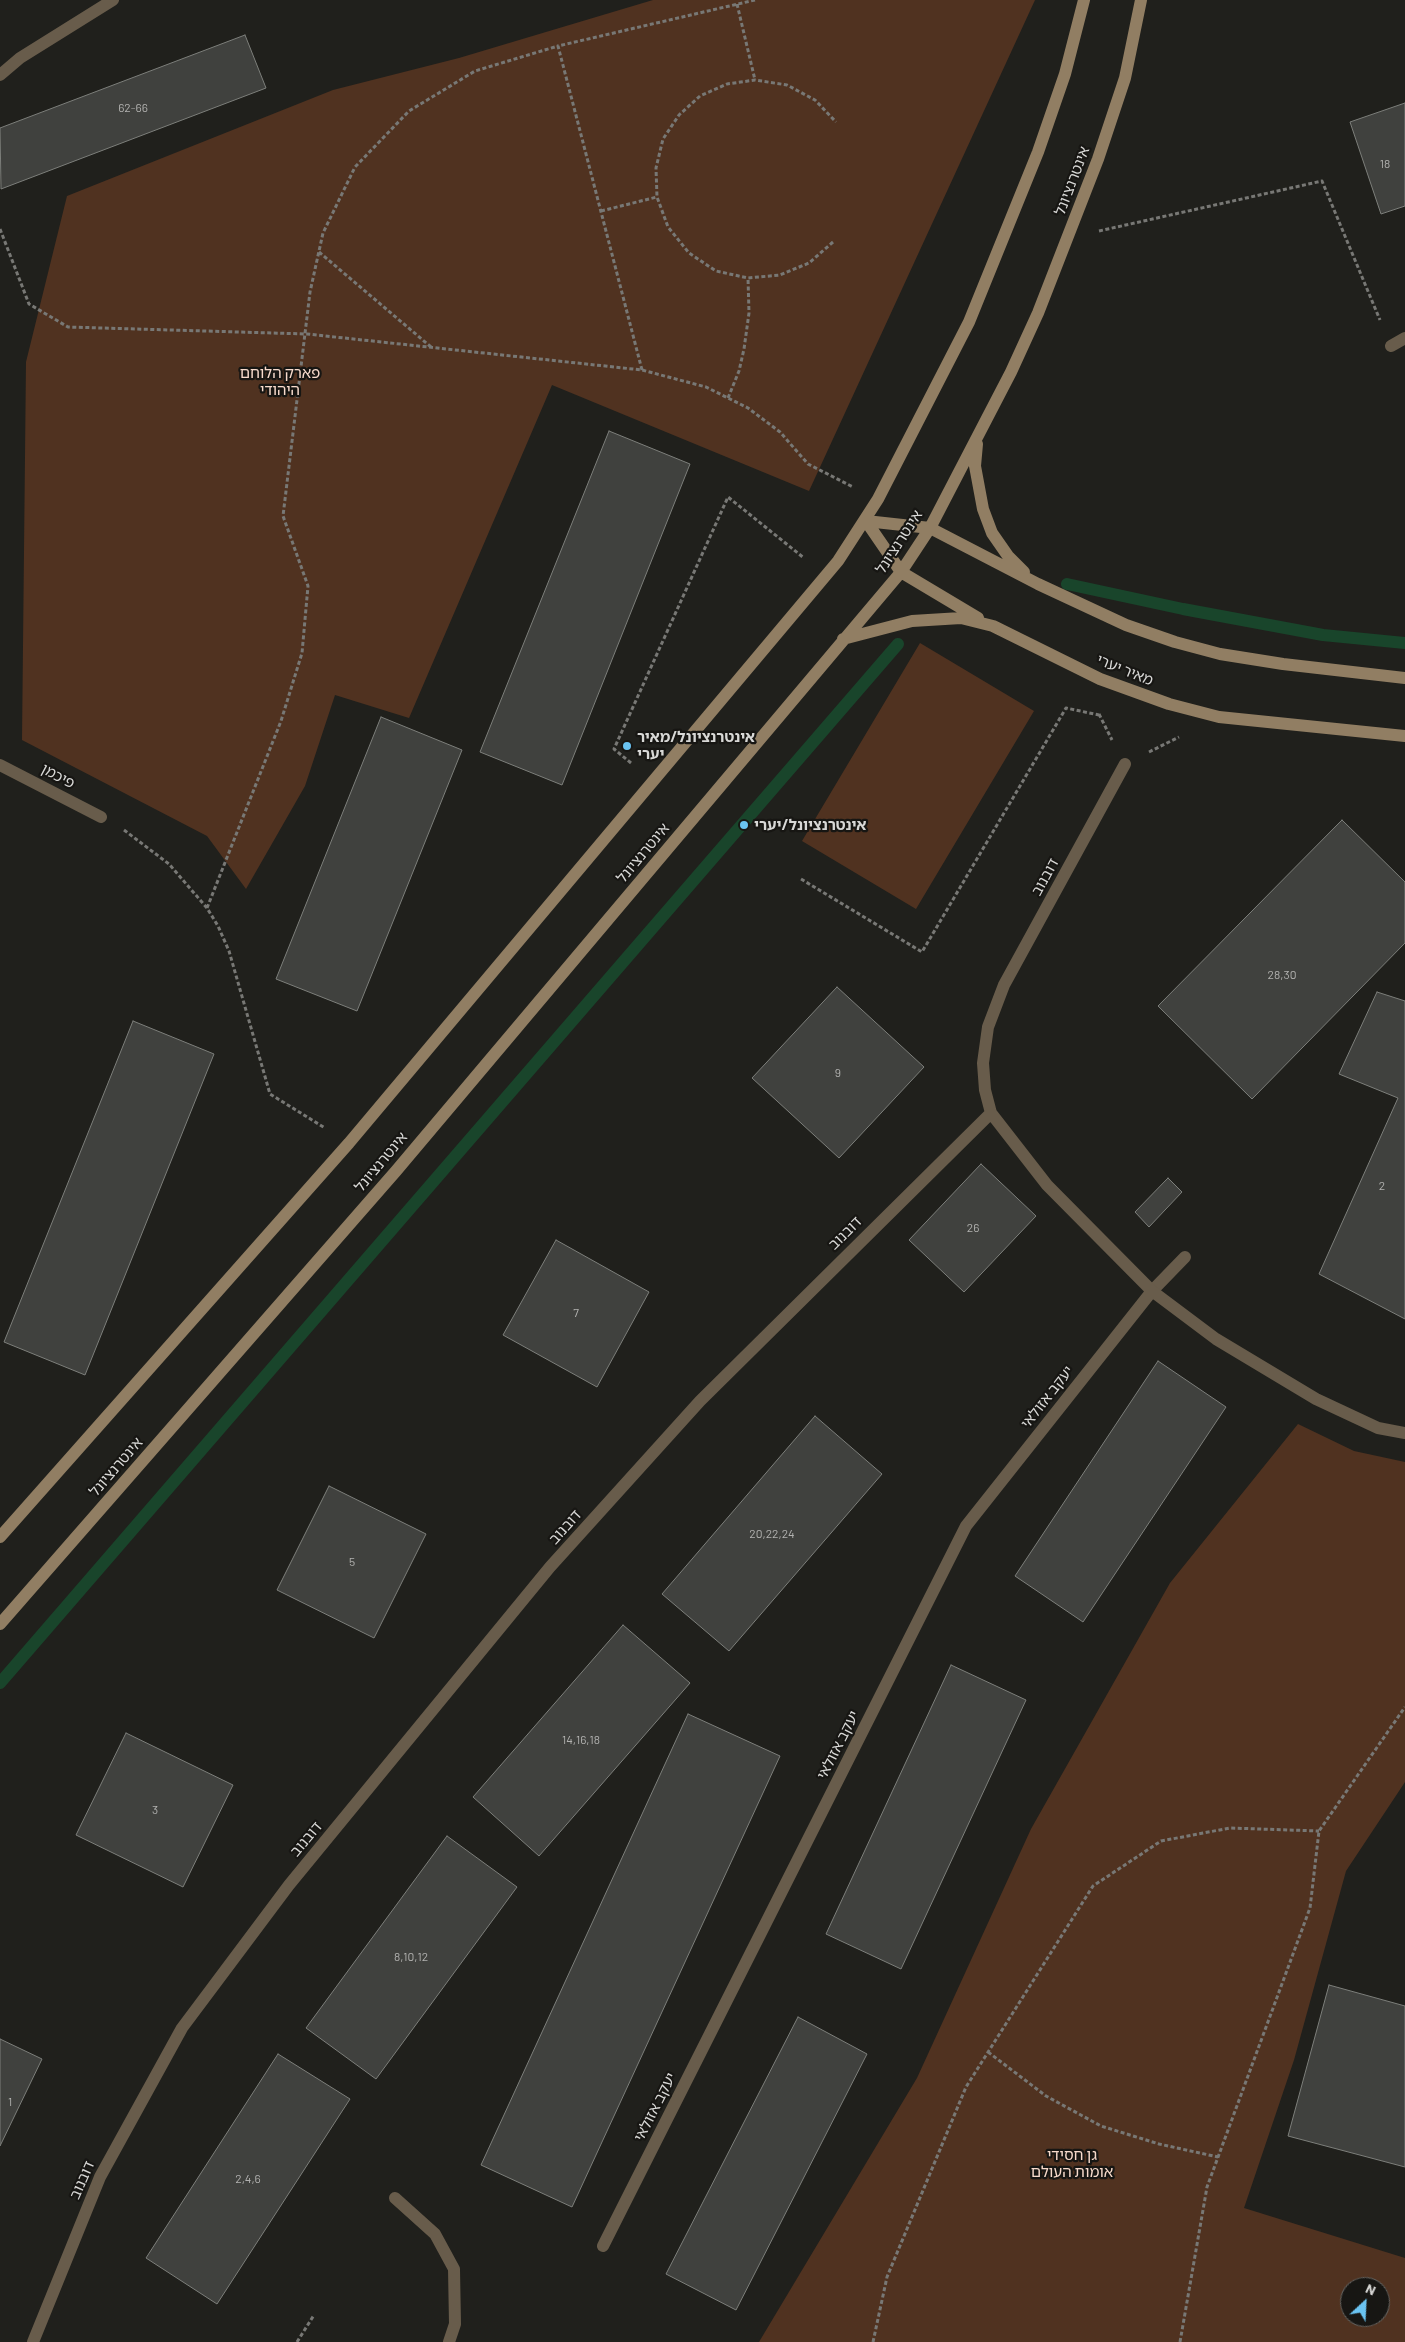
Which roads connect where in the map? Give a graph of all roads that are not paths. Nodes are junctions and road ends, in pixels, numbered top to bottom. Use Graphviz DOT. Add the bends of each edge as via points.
graph roads {
  1 [pos="113,0"];
  2 [pos="1084,0"];
  3 [pos="1141,0"];
  4 [pos="0,75"];
  5 [pos="1405,338"];
  6 [pos="1391,346"];
  7 [pos="978,436"];
  8 [pos="866,521"];
  9 [pos="930,528"];
  10 [pos="901,572"];
  11 [pos="1038,584"];
  12 [pos="993,626"];
  13 [pos="843,639"];
  14 [pos="1405,678"];
  15 [pos="1405,736"];
  16 [pos="1125,764"];
  17 [pos="0,765"];
  18 [pos="101,817"];
  19 [pos="991,1112"];
  20 [pos="1184,1257"];
  21 [pos="1152,1291"];
  22 [pos="1405,1433"];
  23 [pos="0,1537"];
  24 [pos="0,1624"];
  25 [pos="395,2198"];
  26 [pos="603,2246"];
  27 [pos="33,2342"];
  28 [pos="449,2342"];
  1 -- 4 [label="street" via="20,58"];
  2 -- 8 [label="street" via="1065,74 1014,214 969,322"];
  3 -- 7 [label="street, אינטרנציונל" via="1125,78 1098,159 1038,313"];
  5 -- 6 [label="street"];
  7 -- 9 [label="street, אינטרנציונל"];
  7 -- 11 [label="street" via="975,466 983,509 992,533 1008,556"];
  8 -- 9 [label="street"];
  8 -- 10 [label="street"];
  8 -- 23 [label="street" via="826,576 349,1142"];
  9 -- 10 [label="street, אינטרנציונל"];
  9 -- 11 [label="street"];
  10 -- 12 [label="street"];
  10 -- 13 [label="street, אינטרנציונל"];
  11 -- 14 [label="street" via="1126,625 1220,654"];
  12 -- 13 [label="street, מאיר יערי" via="961,618 936,618 880,628"];
  12 -- 15 [label="street, מאיר יערי" via="1100,679 1169,704 1219,717"];
  13 -- 24 [label="street, אינטרנציונל" via="396,1171"];
  16 -- 19 [label="street, דובנוב" via="1004,985 988,1027 983,1063"];
  17 -- 18 [label="street, פיכמן"];
  19 -- 21 [label="street" via="1047,1185"];
  19 -- 27 [label="street, דובנוב" via="700,1401 550,1567 289,1885 177,2036 100,2177"];
  20 -- 21 [label="street, יעקב אזולאי"];
  21 -- 22 [label="street" via="1216,1339 1316,1399 1378,1428"];
  21 -- 26 [label="street, יעקב אזולאי" via="966,1526"];
  25 -- 28 [label="street" via="435,2234 454,2269 455,2324"];
}
